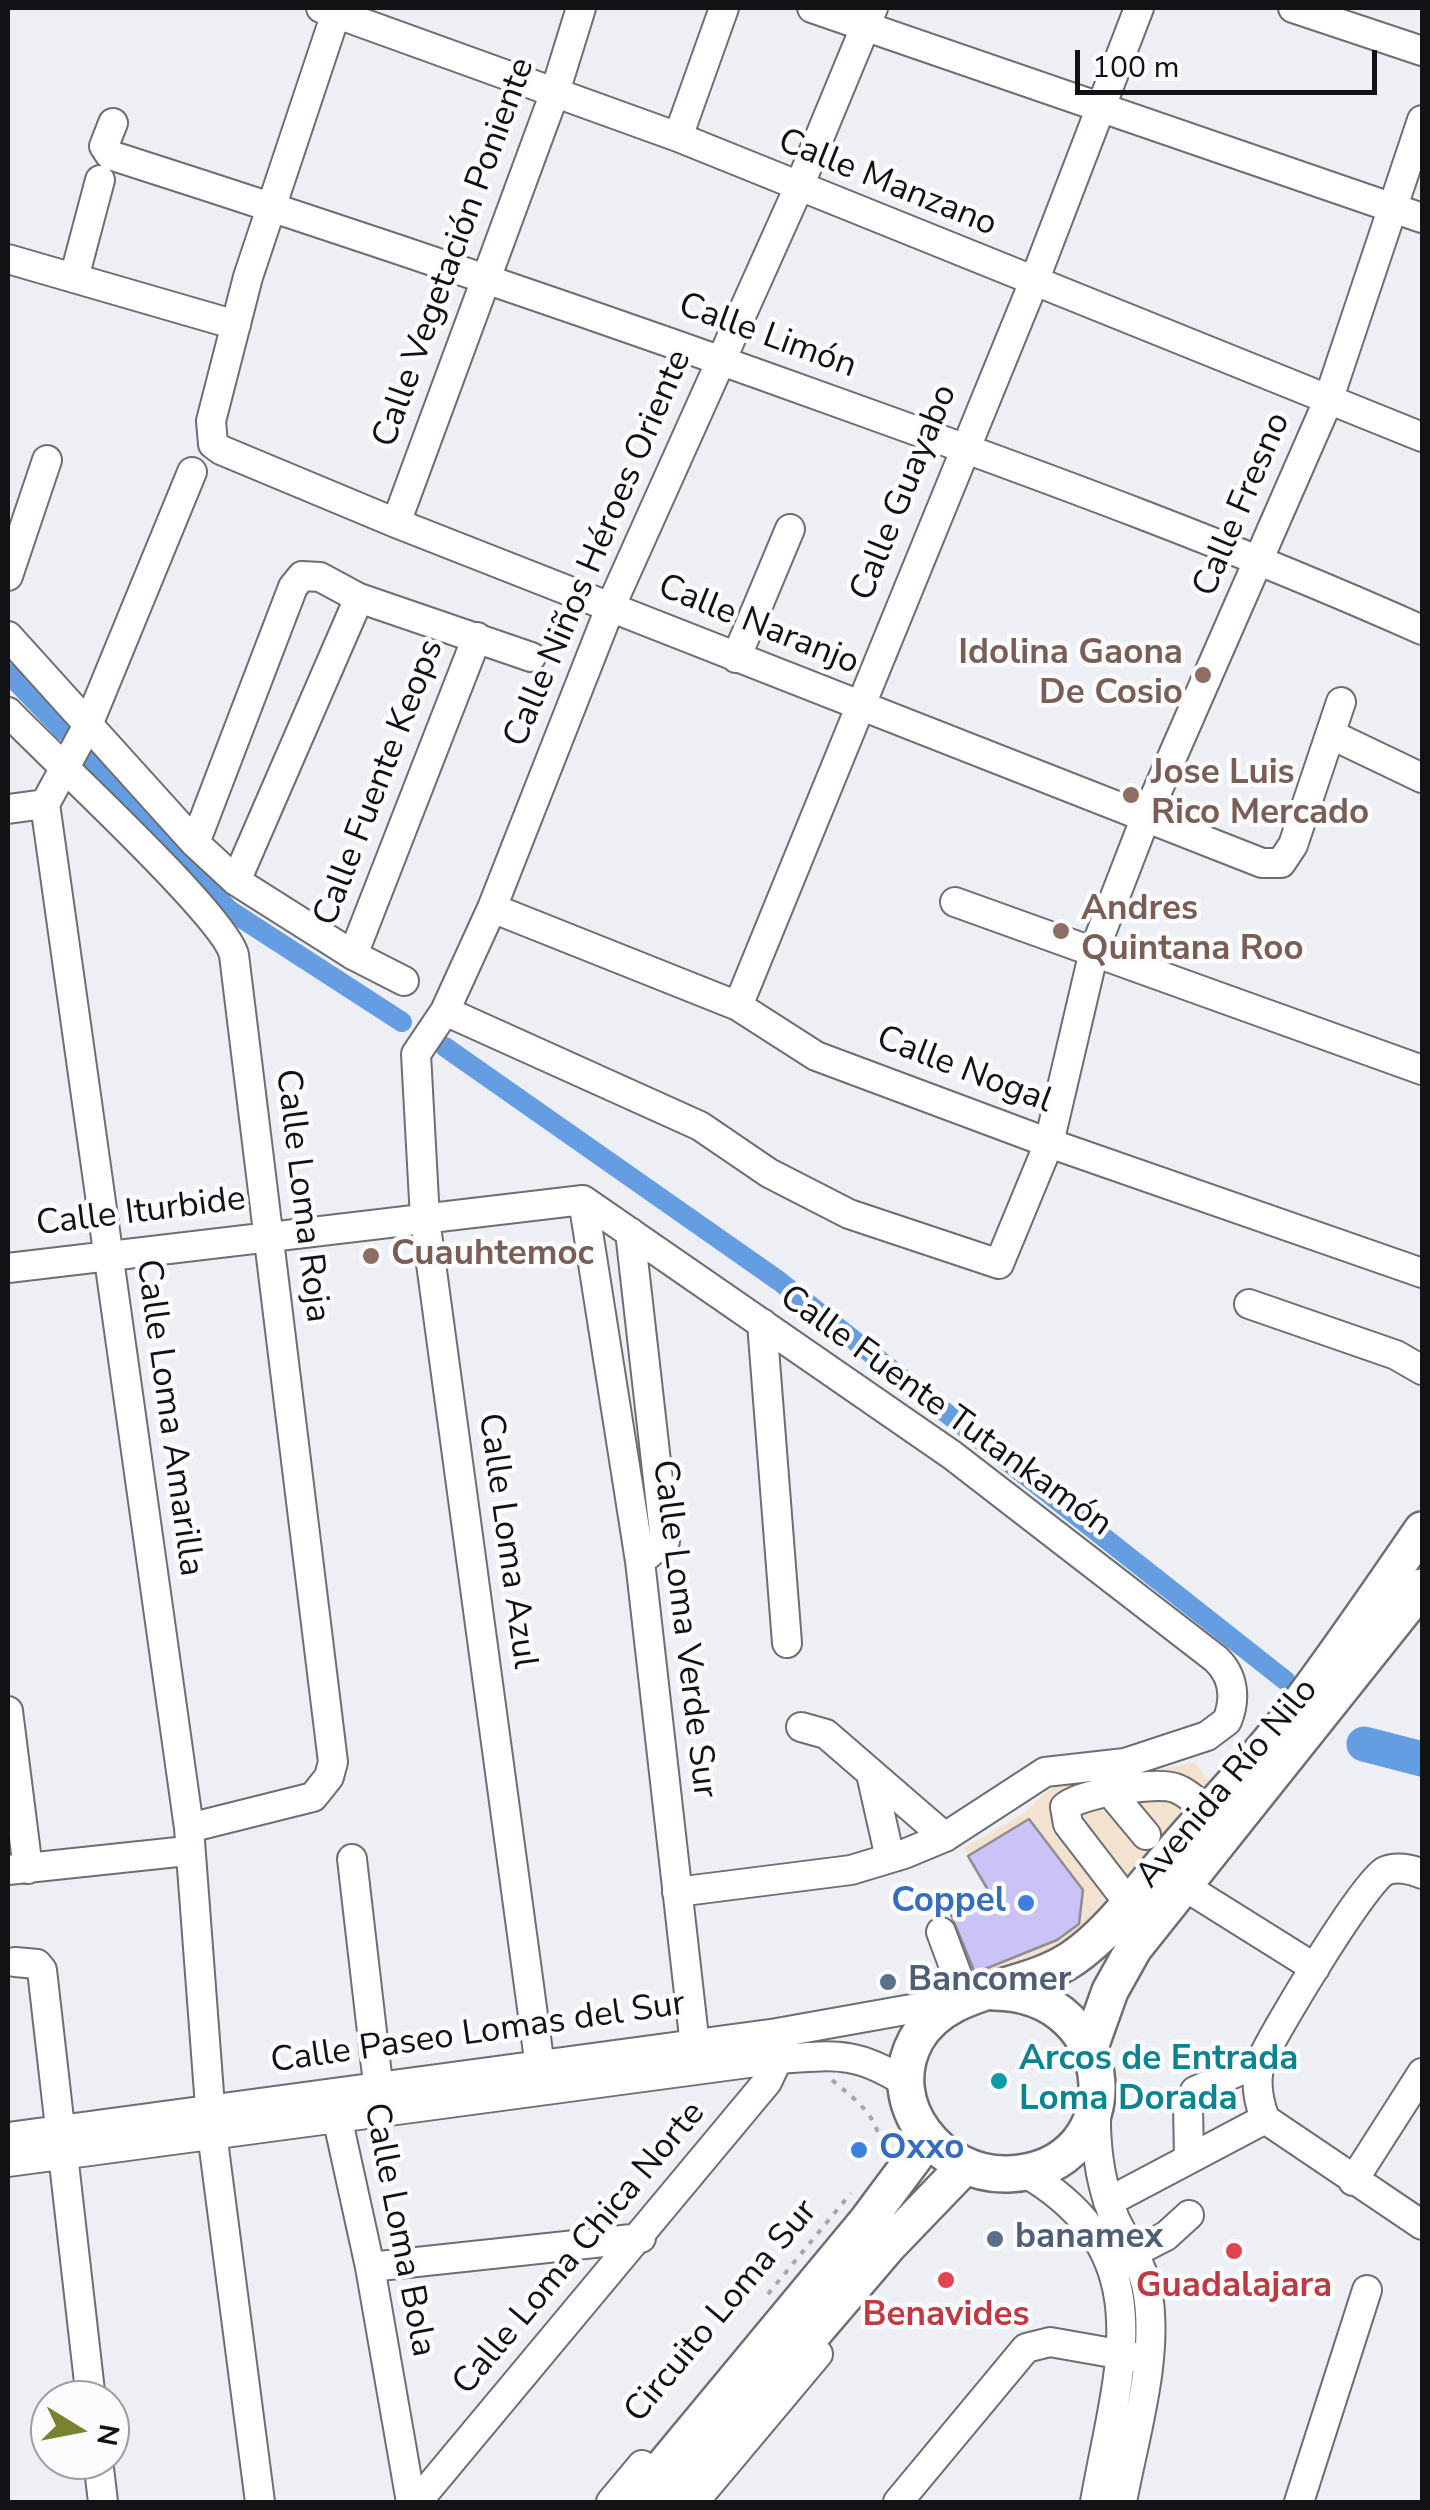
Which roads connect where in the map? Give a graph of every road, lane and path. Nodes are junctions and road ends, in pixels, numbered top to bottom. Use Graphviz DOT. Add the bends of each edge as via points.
graph roads {
  1 [pos="580,8"];
  2 [pos="724,8"];
  3 [pos="812,8"];
  4 [pos="1140,8"];
  5 [pos="1293,8"];
  6 [pos="328,10"];
  7 [pos="870,17"];
  8 [pos="391,20"];
  9 [pos="1422,51"];
  10 [pos="556,92"];
  11 [pos="1100,107"];
  12 [pos="1422,120"];
  13 [pos="113,123"];
  14 [pos="678,137"];
  15 [pos="100,180"];
  16 [pos="798,189"];
  17 [pos="273,206"];
  18 [pos="1392,208"];
  19 [pos="1422,218"];
  20 [pos="8,259"];
  21 [pos="248,276"];
  22 [pos="488,276"];
  23 [pos="74,278"];
  24 [pos="1033,284"];
  25 [pos="208,316"];
  26 [pos="236,326"];
  27 [pos="719,359"];
  28 [pos="1328,400"];
  29 [pos="1422,437"];
  30 [pos="963,447"];
  31 [pos="46,460"];
  32 [pos="192,472"];
  33 [pos="396,523"];
  34 [pos="790,529"];
  35 [pos="1262,558"];
  36 [pos="8,576"];
  37 [pos="359,598"];
  38 [pos="610,608"];
  39 [pos="1422,630"];
  40 [pos="8,636"];
  41 [pos="477,637"];
  42 [pos="531,656"];
  43 [pos="736,658"];
  44 [pos="1341,702"];
  45 [pos="858,706"];
  46 [pos="8,712"];
  47 [pos="88,725"];
  48 [pos="1332,735"];
  49 [pos="63,770"];
  50 [pos="1422,778"];
  51 [pos="45,804"];
  52 [pos="8,809"];
  53 [pos="1145,819"];
  54 [pos="194,843"];
  55 [pos="236,881"];
  56 [pos="955,902"];
  57 [pos="492,908"];
  58 [pos="1094,951"];
  59 [pos="354,955"];
  60 [pos="404,981"];
  61 [pos="738,1006"];
  62 [pos="445,1011"];
  63 [pos="1422,1070"];
  64 [pos="1050,1143"];
  65 [pos="582,1200"];
  66 [pos="425,1220"];
  67 [pos="630,1232"];
  68 [pos="268,1234"];
  69 [pos="106,1255"];
  70 [pos="8,1268"];
  71 [pos="1422,1273"];
  72 [pos="1249,1304"];
  73 [pos="762,1323"];
  74 [pos="1422,1370"];
  75 [pos="1422,1530"];
  76 [pos="640,1561"];
  77 [pos="1422,1587"];
  78 [pos="787,1643"];
  79 [pos="8,1711"];
  80 [pos="801,1727"];
  81 [pos="872,1774"];
  82 [pos="1111,1793"];
  83 [pos="1208,1811"];
  84 [pos="1146,1835"];
  85 [pos="945,1837"];
  86 [pos="188,1840"];
  87 [pos="890,1858"];
  88 [pos="352,1859"];
  89 [pos="18,1870"];
  90 [pos="1422,1874"];
  91 [pos="1184,1886"];
  92 [pos="677,1892"];
  93 [pos="1128,1902"];
  94 [pos="940,1932"];
  95 [pos="15,1962"];
  96 [pos="1316,1968"];
  97 [pos="973,1997"];
  98 [pos="777,2046"];
  99 [pos="1090,2047"];
  100 [pos="696,2055"];
  101 [pos="1261,2060"];
  102 [pos="1422,2072"];
  103 [pos="818,2074"];
  104 [pos="541,2075"];
  105 [pos="377,2084"];
  106 [pos="906,2084"];
  107 [pos="1096,2104"];
  108 [pos="335,2105"];
  109 [pos="382,2113"];
  110 [pos="1265,2119"];
  111 [pos="212,2122"];
  112 [pos="8,2137"];
  113 [pos="928,2139"];
  114 [pos="60,2142"];
  115 [pos="1189,2159"];
  116 [pos="8,2162"];
  117 [pos="965,2166"];
  118 [pos="890,2167"];
  119 [pos="1024,2172"];
  120 [pos="1354,2182"];
  121 [pos="856,2187"];
  122 [pos="1108,2202"];
  123 [pos="926,2207"];
  124 [pos="1189,2215"];
  125 [pos="1422,2225"];
  126 [pos="640,2238"];
  127 [pos="1133,2253"];
  128 [pos="370,2266"];
  129 [pos="1368,2290"];
  130 [pos="758,2307"];
  131 [pos="1134,2357"];
  132 [pos="89,2380"];
  133 [pos="260,2502"];
  134 [pos="414,2502"];
  135 [pos="611,2502"];
  136 [pos="634,2502"];
  137 [pos="669,2502"];
  138 [pos="694,2502"];
  139 [pos="898,2502"];
  140 [pos="1095,2502"];
  141 [pos="1122,2502"];
  142 [pos="1300,2502"];
  1 -- 10 [label="street, Calle Vegetación Poniente"];
  2 -- 14 [label="street"];
  3 -- 7 [label="street"];
  4 -- 11 [label="street, Calle Guayabo"];
  5 -- 9 [label="street"];
  6 -- 8 [label="street, Calle Manzano"];
  6 -- 17 [label="street"];
  7 -- 11 [label="street"];
  7 -- 16 [label="street, Calle Niños Héroes Oriente"];
  8 -- 10 [label="street, Calle Manzano"];
  10 -- 14 [label="street, Calle Manzano"];
  10 -- 22 [label="street, Calle Vegetación Poniente"];
  11 -- 18 [label="street"];
  11 -- 24 [label="street, Calle Guayabo"];
  12 -- 18 [label="street, Calle Fresno"];
  13 -- 17 [label="street, Calle Limón" via="104,146 110,156"];
  14 -- 16 [label="street, Calle Manzano"];
  15 -- 23 [label="street"];
  16 -- 24 [label="street, Calle Manzano"];
  16 -- 27 [label="street, Calle Niños Héroes Oriente"];
  17 -- 21 [label="street"];
  17 -- 22 [label="street, Calle Limón"];
  18 -- 19 [label="street"];
  18 -- 28 [label="street, Calle Fresno"];
  20 -- 23 [label="street"];
  21 -- 25 [label="street"];
  21 -- 26 [label="street"];
  22 -- 27 [label="street, Calle Limón"];
  22 -- 33 [label="street, Calle Vegetación Poniente"];
  23 -- 25 [label="street"];
  24 -- 28 [label="street, Calle Manzano"];
  24 -- 30 [label="street, Calle Guayabo"];
  25 -- 26 [label="street"];
  26 -- 33 [label="street, Calle Naranjo" via="212,421 213,444"];
  27 -- 30 [label="street, Calle Limón"];
  27 -- 38 [label="street, Calle Niños Héroes Oriente"];
  28 -- 29 [label="street, Calle Manzano"];
  28 -- 35 [label="street, Calle Fresno"];
  30 -- 35 [label="street, Calle Limón"];
  30 -- 45 [label="street, Calle Guayabo"];
  31 -- 36 [label="street"];
  32 -- 47 [label="street"];
  33 -- 38 [label="street, Calle Naranjo"];
  34 -- 43 [label="street"];
  35 -- 39 [label="street, Calle Limón"];
  35 -- 53 [label="street, Calle Fresno"];
  37 -- 41 [label="street"];
  37 -- 54 [label="street" via="320,577 302,576 293,587"];
  37 -- 55 [label="street"];
  38 -- 43 [label="street, Calle Naranjo"];
  38 -- 57 [label="street, Calle Niños Héroes Oriente"];
  40 -- 47 [label="street"];
  41 -- 42 [label="street"];
  41 -- 59 [label="street, Calle Fuente Keops"];
  43 -- 45 [label="street, Calle Naranjo"];
  44 -- 48 [label="street"];
  45 -- 53 [label="street, Calle Naranjo"];
  45 -- 61 [label="street, Calle Guayabo"];
  46 -- 49 [label="street, Calle Loma Roja"];
  47 -- 49 [label="street"];
  47 -- 54 [label="street"];
  48 -- 50 [label="street"];
  48 -- 53 [label="street, Calle Naranjo" via="1293,845 1280,863 1262,863"];
  49 -- 51 [label="street"];
  49 -- 68 [label="street, Calle Loma Roja" via="232,946"];
  51 -- 52 [label="street"];
  51 -- 69 [label="street, Calle Loma Amarilla"];
  53 -- 58 [label="street, Calle Fresno"];
  54 -- 55 [label="street"];
  55 -- 59 [label="street"];
  56 -- 58 [label="street"];
  57 -- 61 [label="street, Calle Nogal"];
  57 -- 62 [label="street, Calle Niños Héroes Oriente"];
  58 -- 63 [label="street"];
  58 -- 64 [label="street, Calle Fresno"];
  59 -- 60 [label="street"];
  61 -- 64 [label="street, Calle Nogal" via="816,1056"];
  62 -- 64 [label="street, Calle Fresno" via="700,1126 769,1173 850,1214 999,1264"];
  62 -- 66 [label="street, Calle Loma Azul" via="421,1041 414,1074"];
  64 -- 71 [label="street, Calle Nogal"];
  65 -- 66 [label="street, Calle Iturbide"];
  65 -- 67 [label="street, Calle Fuente Tutankamón"];
  65 -- 76 [label="street, Calle Loma Verde Sur"];
  66 -- 68 [label="street, Calle Iturbide"];
  66 -- 104 [label="street, Calle Loma Azul"];
  67 -- 73 [label="street, Calle Fuente Tutankamón"];
  67 -- 76 [label="street" via="665,1541"];
  68 -- 69 [label="street, Calle Iturbide"];
  68 -- 86 [label="street, Calle Loma Roja" via="333,1746 329,1777 313,1797"];
  69 -- 70 [label="street, Calle Iturbide"];
  69 -- 86 [label="street, Calle Loma Amarilla"];
  72 -- 74 [label="street"];
  73 -- 78 [label="street"];
  73 -- 85 [label="street, Calle Fuente Tutankamón" via="952,1455 1216,1659 1229,1678 1233,1707 1218,1731 1108,1767 1045,1772"];
  75 -- 83 [label="main road, Avenida Río Nilo" via="1298,1706"];
  76 -- 92 [label="street, Calle Loma Verde Sur"];
  77 -- 91 [label="main road, Avenida Río Nilo"];
  79 -- 89 [label="street"];
  80 -- 81 [label="street" via="826,1734"];
  81 -- 85 [label="street"];
  81 -- 87 [label="street"];
  82 -- 83 [label="street" via="1166,1786"];
  82 -- 84 [label="street"];
  82 -- 93 [label="street" via="1071,1802 1065,1815"];
  83 -- 93 [label="main road, Avenida Río Nilo"];
  85 -- 87 [label="street"];
  86 -- 89 [label="street"];
  86 -- 111 [label="street, Calle Loma Amarilla"];
  87 -- 92 [label="street" via="851,1870"];
  88 -- 105 [label="street"];
  90 -- 96 [label="street" via="1387,1870 1374,1881"];
  91 -- 96 [label="street"];
  91 -- 99 [label="main road, Avenida Río Nilo" via="1128,1958"];
  92 -- 100 [label="street, Calle Loma Verde Sur"];
  93 -- 97 [label="main road, Avenida Río Nilo" via="1072,1959"];
  94 -- 97 [label="street"];
  95 -- 114 [label="street" via="41,1968"];
  96 -- 101 [label="street"];
  97 -- 98 [label="street, Calle Paseo Lomas del Sur"];
  97 -- 99 [label="main road" via="1046,2002"];
  97 -- 106 [label="main road" via="925,2026"];
  98 -- 100 [label="street, Calle Paseo Lomas del Sur"];
  98 -- 106 [label="street, Calle Paseo Lomas del Sur" via="867,2059"];
  98 -- 126 [label="street, Calle Loma Chica Norte" via="767,2082"];
  99 -- 107 [label="main road" via="1098,2075"];
  100 -- 104 [label="street, Calle Paseo Lomas del Sur"];
  101 -- 110 [label="street" via="1258,2093"];
  101 -- 115 [label="street" via="1190,2098"];
  102 -- 120 [label="street"];
  103 -- 118 [label="path" via="867,2109"];
  104 -- 105 [label="street, Calle Paseo Lomas del Sur"];
  104 -- 109 [label="street, Calle Paseo Lomas del Sur"];
  105 -- 108 [label="street, Calle Paseo Lomas del Sur"];
  105 -- 109 [label="street"];
  106 -- 113 [label="main road" via="912,2113"];
  107 -- 119 [label="main road" via="1069,2149"];
  107 -- 122 [label="street"];
  108 -- 109 [label="street, Calle Paseo Lomas del Sur"];
  108 -- 111 [label="street, Calle Paseo Lomas del Sur"];
  108 -- 128 [label="street, Calle Loma Bola"];
  110 -- 115 [label="street"];
  110 -- 120 [label="street"];
  111 -- 114 [label="street, Calle Paseo Lomas del Sur"];
  111 -- 133 [label="street, Calle Loma Amarilla"];
  112 -- 114 [label="street, Calle Paseo Lomas del Sur"];
  113 -- 117 [label="main road"];
  113 -- 118 [label="main road"];
  114 -- 116 [label="street, Calle Paseo Lomas del Sur"];
  114 -- 132 [label="street"];
  115 -- 122 [label="street"];
  117 -- 119 [label="main road"];
  117 -- 123 [label="main road"];
  118 -- 135 [label="street, Circuito Loma Sur"];
  118 -- 136 [label="main road"];
  119 -- 131 [label="street" via="1074,2206 1108,2253"];
  120 -- 125 [label="street"];
  121 -- 130 [label="path"];
  122 -- 127 [label="street"];
  123 -- 137 [label="main road"];
  123 -- 138 [label="street" via="912,2240"];
  124 -- 127 [label="street"];
  126 -- 128 [label="street"];
  126 -- 134 [label="street, Calle Loma Chica Norte"];
  127 -- 131 [label="street" via="1149,2298"];
  128 -- 134 [label="street, Calle Loma Bola"];
  129 -- 142 [label="street"];
  131 -- 139 [label="street" via="1050,2342 1026,2348"];
  131 -- 140 [label="street"];
  131 -- 141 [label="street"];
}
